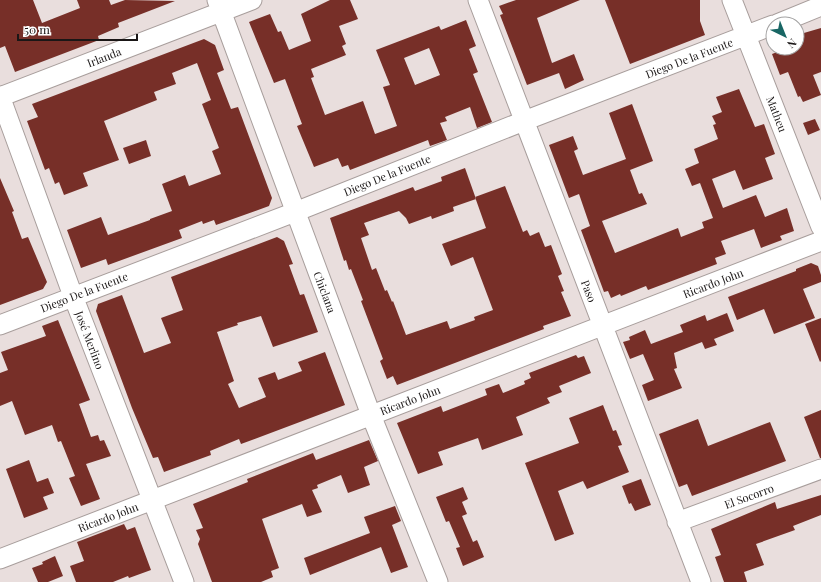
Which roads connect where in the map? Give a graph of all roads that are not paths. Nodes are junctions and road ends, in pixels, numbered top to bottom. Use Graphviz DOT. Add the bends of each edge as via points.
graph roads {
  1 [pos="252,0"];
  2 [pos="478,0"];
  3 [pos="732,0"];
  4 [pos="219,6"];
  5 [pos="821,6"];
  6 [pos="796,16"];
  7 [pos="765,28"];
  8 [pos="746,36"];
  9 [pos="0,97"];
  10 [pos="524,121"];
  11 [pos="295,212"];
  12 [pos="821,228"];
  13 [pos="821,241"];
  14 [pos="73,296"];
  15 [pos="0,325"];
  16 [pos="602,326"];
  17 [pos="371,416"];
  18 [pos="821,469"];
  19 [pos="152,500"];
  20 [pos="677,522"];
  21 [pos="0,559"];
  22 [pos="184,582"];
  23 [pos="438,582"];
  24 [pos="701,582"];
  1 -- 4 [label="street, Irlanda"];
  2 -- 10 [label="street, Paso"];
  3 -- 8 [label="street, Matheu"];
  4 -- 9 [label="street, Irlanda"];
  4 -- 11 [label="street, Chiclana"];
  5 -- 6 [label="street"];
  7 -- 8 [label="street, Diego De la Fuente"];
  8 -- 10 [label="street, Diego De la Fuente"];
  8 -- 12 [label="street, Matheu"];
  9 -- 14 [label="street, José Merlino"];
  10 -- 11 [label="street, Diego De la Fuente"];
  10 -- 16 [label="street, Paso"];
  11 -- 14 [label="street, Diego De la Fuente"];
  11 -- 17 [label="street, Chiclana"];
  13 -- 16 [label="street, Ricardo John"];
  14 -- 15 [label="street, Diego De la Fuente"];
  14 -- 19 [label="street, José Merlino"];
  16 -- 17 [label="street, Ricardo John"];
  16 -- 20 [label="street, Paso"];
  17 -- 19 [label="street, Ricardo John"];
  17 -- 23 [label="street, Chiclana"];
  18 -- 20 [label="street, El Socorro"];
  19 -- 21 [label="street, Ricardo John"];
  19 -- 22 [label="street, José Merlino"];
  20 -- 24 [label="street, Paso"];
}
